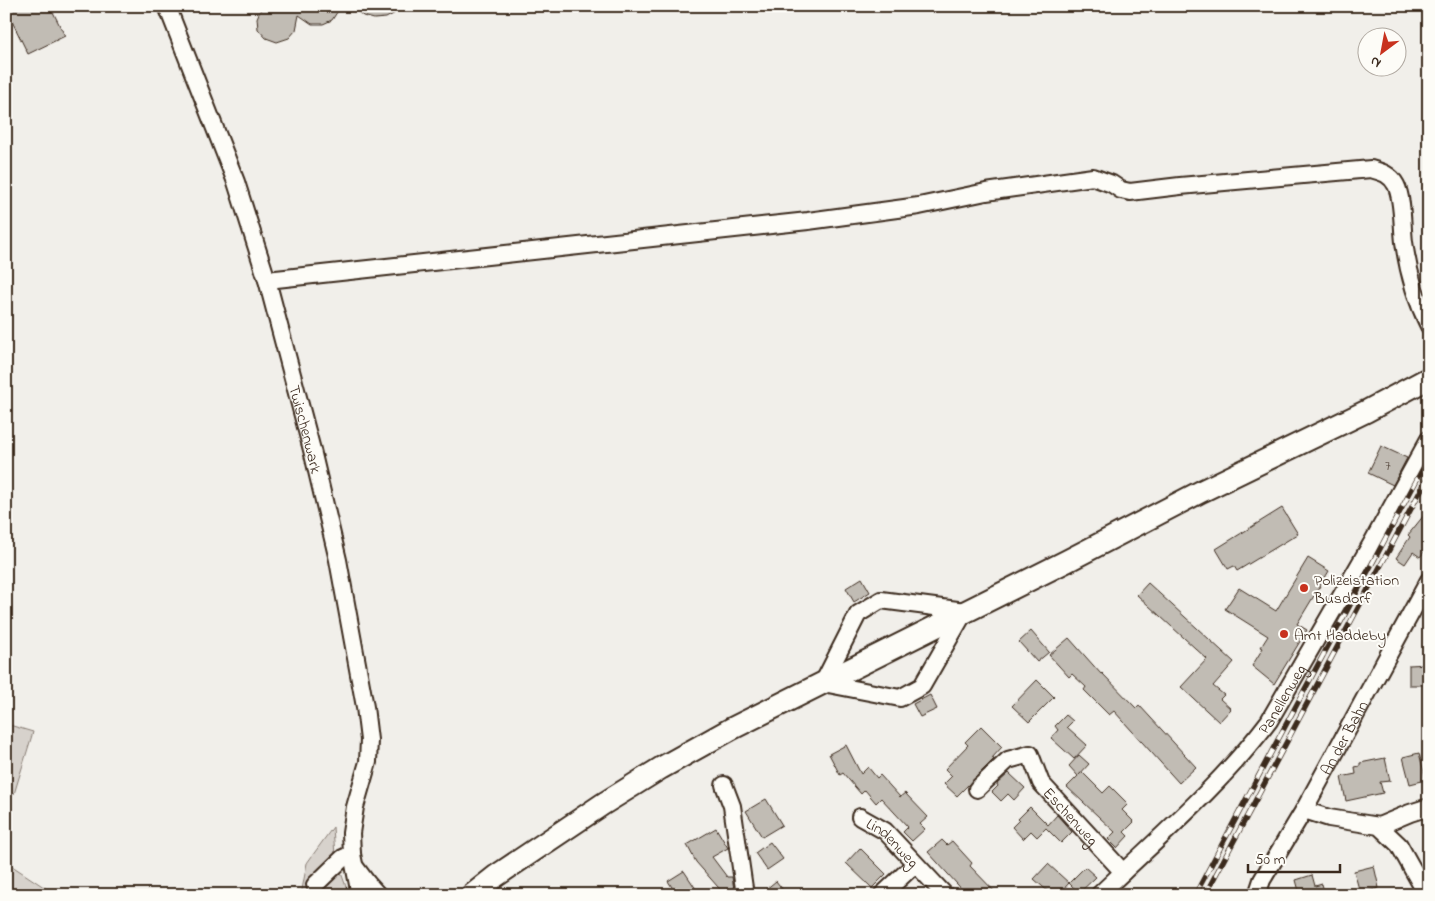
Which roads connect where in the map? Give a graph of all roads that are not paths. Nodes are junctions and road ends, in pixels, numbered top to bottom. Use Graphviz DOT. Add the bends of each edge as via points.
graph roads {
  1 [pos="167,6"];
  2 [pos="267,280"];
  3 [pos="1429,326"];
  4 [pos="1420,383"];
  5 [pos="1429,439"];
  6 [pos="1429,580"];
  7 [pos="965,612"];
  8 [pos="824,683"];
  9 [pos="724,784"];
  10 [pos="976,789"];
  11 [pos="1429,807"];
  12 [pos="1304,810"];
  13 [pos="860,817"];
  14 [pos="1379,826"];
  15 [pos="353,860"];
  16 [pos="916,864"];
  17 [pos="1123,872"];
  18 [pos="496,876"];
  19 [pos="315,885"];
  20 [pos="360,895"];
  21 [pos="378,895"];
  22 [pos="457,895"];
  23 [pos="472,895"];
  24 [pos="745,895"];
  25 [pos="882,895"];
  26 [pos="945,895"];
  27 [pos="1099,895"];
  28 [pos="1257,895"];
  29 [pos="1427,895"];
  1 -- 2 [label="street, Twischenwark" via="236,182"];
  2 -- 3 [label="street" via="808,221 1093,177 1130,192 1371,169 1387,174 1396,185 1412,282"];
  2 -- 15 [label="street, Twischenwark" via="338,560 365,706 368,762 351,833"];
  4 -- 7 [label="main road"];
  5 -- 17 [label="street, Panellenweg" via="1269,722 1248,749"];
  6 -- 12 [label="street, An der Bahn"];
  7 -- 8 [label="main road"];
  7 -- 8 [label="street" via="922,686 900,698"];
  7 -- 8 [label="street" via="881,600 858,614"];
  8 -- 18 [label="main road" via="661,768"];
  9 -- 24 [label="street" via="732,806"];
  10 -- 17 [label="street, Eschenweg" via="1008,760 1030,754 1041,783"];
  11 -- 14 [label="street"];
  12 -- 14 [label="street" via="1329,818"];
  12 -- 28 [label="street, An der Bahn" via="1262,880"];
  13 -- 16 [label="street, Lindenweg" via="885,831"];
  14 -- 29 [label="street" via="1399,845"];
  15 -- 19 [label="street" via="343,858"];
  15 -- 20 [label="street, Twischenwark"];
  15 -- 21 [label="street"];
  16 -- 25 [label="street"];
  16 -- 26 [label="street, Lindenweg"];
  17 -- 27 [label="street, Panellenweg"];
  18 -- 22 [label="main road"];
  18 -- 23 [label="main road"];
}
